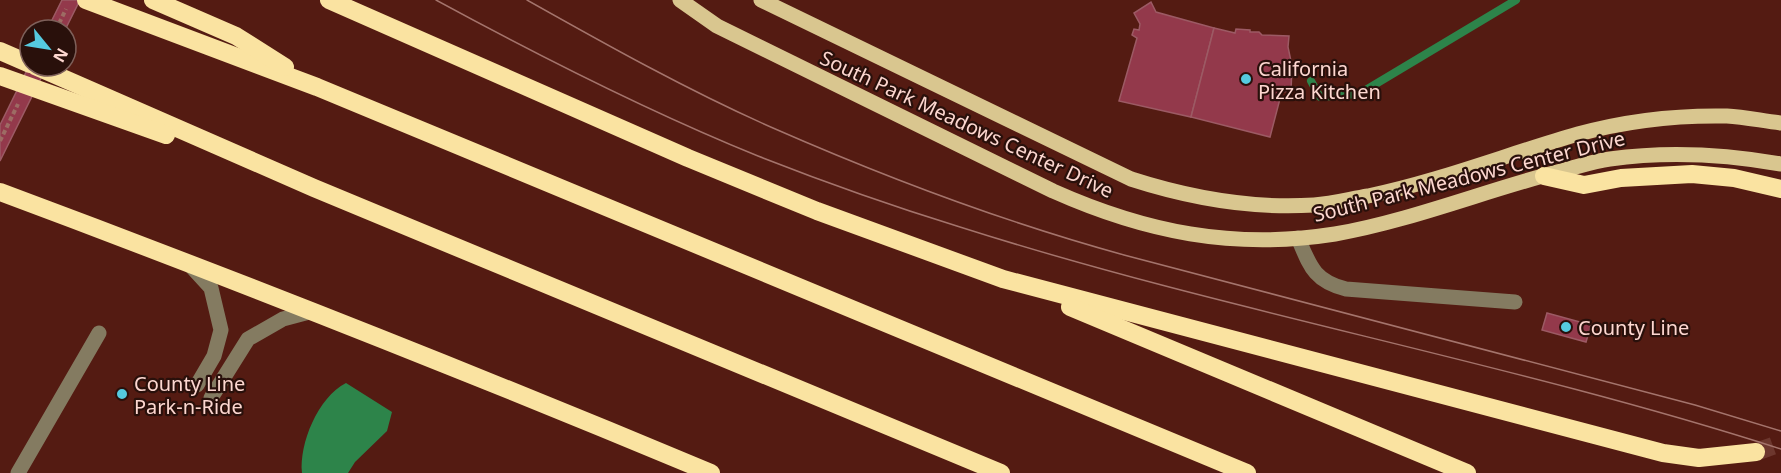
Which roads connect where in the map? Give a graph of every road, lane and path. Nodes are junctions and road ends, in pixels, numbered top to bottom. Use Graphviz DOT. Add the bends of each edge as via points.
graph roads {
  1 [pos="71,0"];
  2 [pos="86,0"];
  3 [pos="153,0"];
  4 [pos="329,0"];
  5 [pos="680,0"];
  6 [pos="761,0"];
  7 [pos="62,18"];
  8 [pos="0,51"];
  9 [pos="18,59"];
  10 [pos="0,76"];
  11 [pos="62,78"];
  12 [pos="317,87"];
  13 [pos="1781,123"];
  14 [pos="1781,164"];
  15 [pos="1544,176"];
  16 [pos="314,188"];
  17 [pos="1781,189"];
  18 [pos="0,192"];
  19 [pos="1298,238"];
  20 [pos="187,261"];
  21 [pos="1003,279"];
  22 [pos="1515,302"];
  23 [pos="314,311"];
  24 [pos="99,333"];
  25 [pos="197,385"];
  26 [pos="212,398"];
  27 [pos="1756,452"];
  28 [pos="18,473"];
  29 [pos="711,473"];
  30 [pos="1001,473"];
  31 [pos="1247,473"];
  32 [pos="1467,473"];
  1 -- 7 [label="path"];
  2 -- 12 [label="highway"];
  3 -- 12 [label="highway" via="236,36"];
  4 -- 21 [label="highway" via="688,158 817,211"];
  5 -- 19 [label="main road, South Park Meadows Center Drive" via="717,26 1096,211 1185,234 1257,241"];
  6 -- 13 [label="main road, South Park Meadows Center Drive" via="1131,178 1171,192 1235,203 1285,206 1336,202 1417,184 1627,123 1728,116"];
  8 -- 9 [label="highway"];
  10 -- 16 [label="highway"];
  11 -- 16 [label="highway"];
  12 -- 31 [label="highway"];
  14 -- 15 [label="main road, South Park Meadows Center Drive" via="1743,157 1655,154 1608,159"];
  15 -- 17 [label="highway" via="1584,186 1620,178 1692,174 1734,178"];
  15 -- 19 [label="main road, South Park Meadows Center Drive" via="1379,224"];
  16 -- 30 [label="highway"];
  18 -- 20 [label="highway"];
  19 -- 22 [label="lane" via="1316,274 1332,285"];
  20 -- 23 [label="highway"];
  20 -- 25 [label="lane" via="211,288 221,330 214,356"];
  21 -- 27 [label="highway" via="1663,453 1700,458"];
  21 -- 32 [label="highway"];
  23 -- 26 [label="lane" via="283,319 248,339"];
  23 -- 29 [label="highway"];
  24 -- 28 [label="lane"];
}
